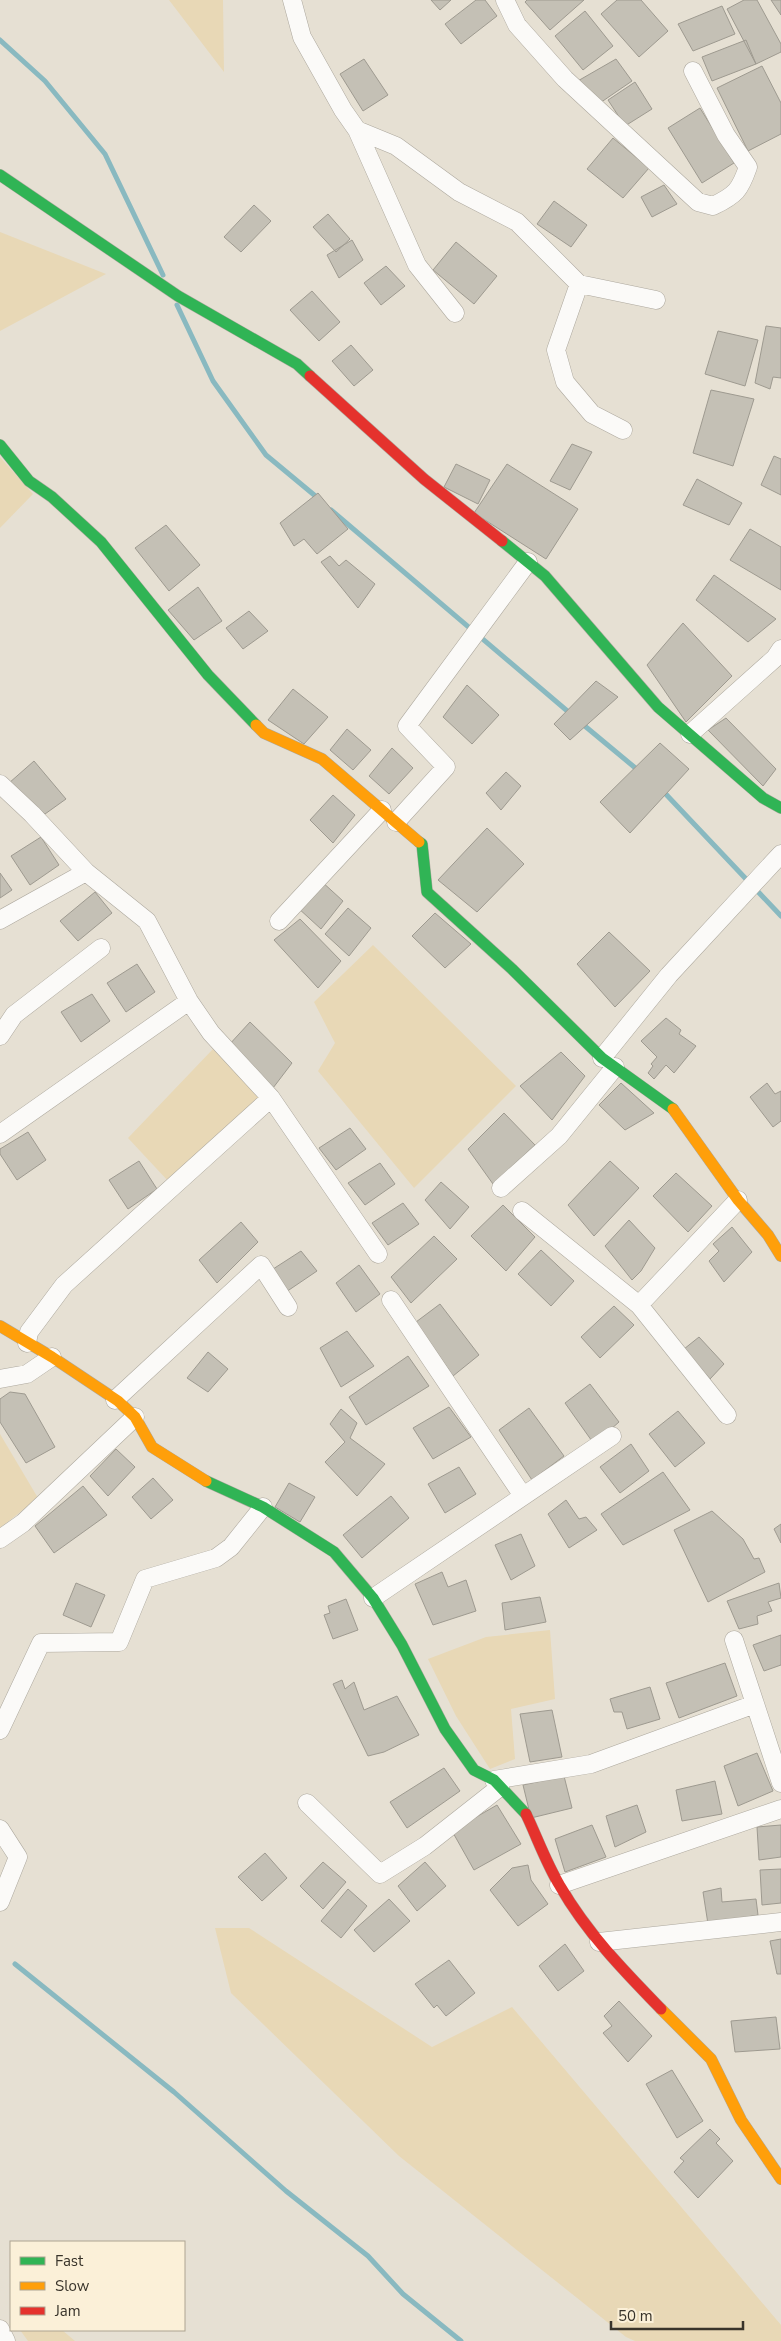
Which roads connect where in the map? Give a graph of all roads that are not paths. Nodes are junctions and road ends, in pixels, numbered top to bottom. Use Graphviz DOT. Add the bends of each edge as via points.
graph roads {
  1 [pos="292,0"];
  2 [pos="505,0"];
  3 [pos="693,71"];
  4 [pos="357,130"];
  5 [pos="0,175"];
  6 [pos="579,284"];
  7 [pos="656,300"];
  8 [pos="455,313"];
  9 [pos="623,430"];
  10 [pos="0,445"];
  11 [pos="528,562"];
  12 [pos="781,648"];
  13 [pos="690,734"];
  14 [pos="0,784"];
  15 [pos="781,808"];
  16 [pos="382,810"];
  17 [pos="396,822"];
  18 [pos="781,854"];
  19 [pos="86,872"];
  20 [pos="0,920"];
  21 [pos="279,921"];
  22 [pos="101,948"];
  23 [pos="189,1001"];
  24 [pos="0,1036"];
  25 [pos="609,1063"];
  26 [pos="271,1098"];
  27 [pos="0,1134"];
  28 [pos="501,1188"];
  29 [pos="738,1200"];
  30 [pos="522,1211"];
  31 [pos="378,1254"];
  32 [pos="781,1256"];
  33 [pos="391,1300"];
  34 [pos="639,1305"];
  35 [pos="288,1307"];
  36 [pos="0,1326"];
  37 [pos="27,1343"];
  38 [pos="52,1357"];
  39 [pos="0,1379"];
  40 [pos="115,1400"];
  41 [pos="727,1415"];
  42 [pos="136,1417"];
  43 [pos="612,1436"];
  44 [pos="523,1496"];
  45 [pos="262,1507"];
  46 [pos="0,1539"];
  47 [pos="373,1598"];
  48 [pos="734,1640"];
  49 [pos="755,1704"];
  50 [pos="0,1730"];
  51 [pos="781,1783"];
  52 [pos="497,1784"];
  53 [pos="307,1803"];
  54 [pos="781,1809"];
  55 [pos="0,1829"];
  56 [pos="559,1885"];
  57 [pos="0,1902"];
  58 [pos="781,1922"];
  59 [pos="599,1942"];
  60 [pos="781,2179"];
  61 [pos="0,2329"];
  62 [pos="6,2341"];
  1 -- 4 [label="street" via="302,37"];
  2 -- 3 [label="street" via="517,25 565,79 698,202 714,206 733,196 741,186 748,167 726,135"];
  4 -- 6 [label="street" via="396,146 459,192 517,222"];
  4 -- 8 [label="street" via="417,265"];
  5 -- 11 [label="street" via="178,296 297,364 424,479"];
  6 -- 7 [label="street"];
  6 -- 9 [label="street" via="556,350 565,382 592,414"];
  10 -- 16 [label="street" via="29,481 52,496 101,542 208,675 264,733 322,759"];
  11 -- 13 [label="street" via="545,576 658,707"];
  11 -- 17 [label="street" via="407,726 446,767"];
  12 -- 13 [label="street" via="775,658"];
  13 -- 15 [label="street" via="763,798"];
  14 -- 19 [label="street"];
  16 -- 17 [label="street"];
  16 -- 21 [label="street"];
  17 -- 25 [label="street" via="422,844 427,892"];
  18 -- 25 [label="street" via="668,975"];
  19 -- 20 [label="street"];
  19 -- 23 [label="street" via="147,921"];
  22 -- 24 [label="street" via="14,1015"];
  23 -- 26 [label="street" via="211,1033"];
  23 -- 27 [label="street"];
  25 -- 28 [label="street" via="559,1136"];
  25 -- 29 [label="street" via="672,1107"];
  26 -- 31 [label="street"];
  26 -- 37 [label="street" via="64,1285 29,1332"];
  29 -- 32 [label="street"];
  29 -- 34 [label="street"];
  30 -- 34 [label="street"];
  33 -- 44 [label="street"];
  34 -- 41 [label="street"];
  35 -- 40 [label="street" via="261,1265"];
  36 -- 37 [label="street"];
  37 -- 38 [label="street"];
  38 -- 39 [label="street" via="26,1374"];
  38 -- 40 [label="street"];
  40 -- 42 [label="street"];
  42 -- 45 [label="street" via="152,1447 208,1482"];
  42 -- 46 [label="street" via="22,1523"];
  43 -- 44 [label="street"];
  44 -- 47 [label="street"];
  45 -- 47 [label="street" via="334,1552"];
  45 -- 50 [label="street" via="231,1547 216,1558 145,1579 119,1642 41,1643"];
  47 -- 52 [label="street" via="402,1645 445,1729 474,1770"];
  48 -- 49 [label="street"];
  49 -- 51 [label="street"];
  49 -- 52 [label="street" via="592,1764"];
  52 -- 53 [label="street" via="425,1846 380,1874"];
  52 -- 56 [label="street" via="525,1812"];
  54 -- 56 [label="street"];
  55 -- 57 [label="street" via="18,1858"];
  56 -- 59 [label="street"];
  58 -- 59 [label="street"];
  59 -- 60 [label="street" via="711,2059 741,2120"];
  61 -- 62 [label="street"];
}
